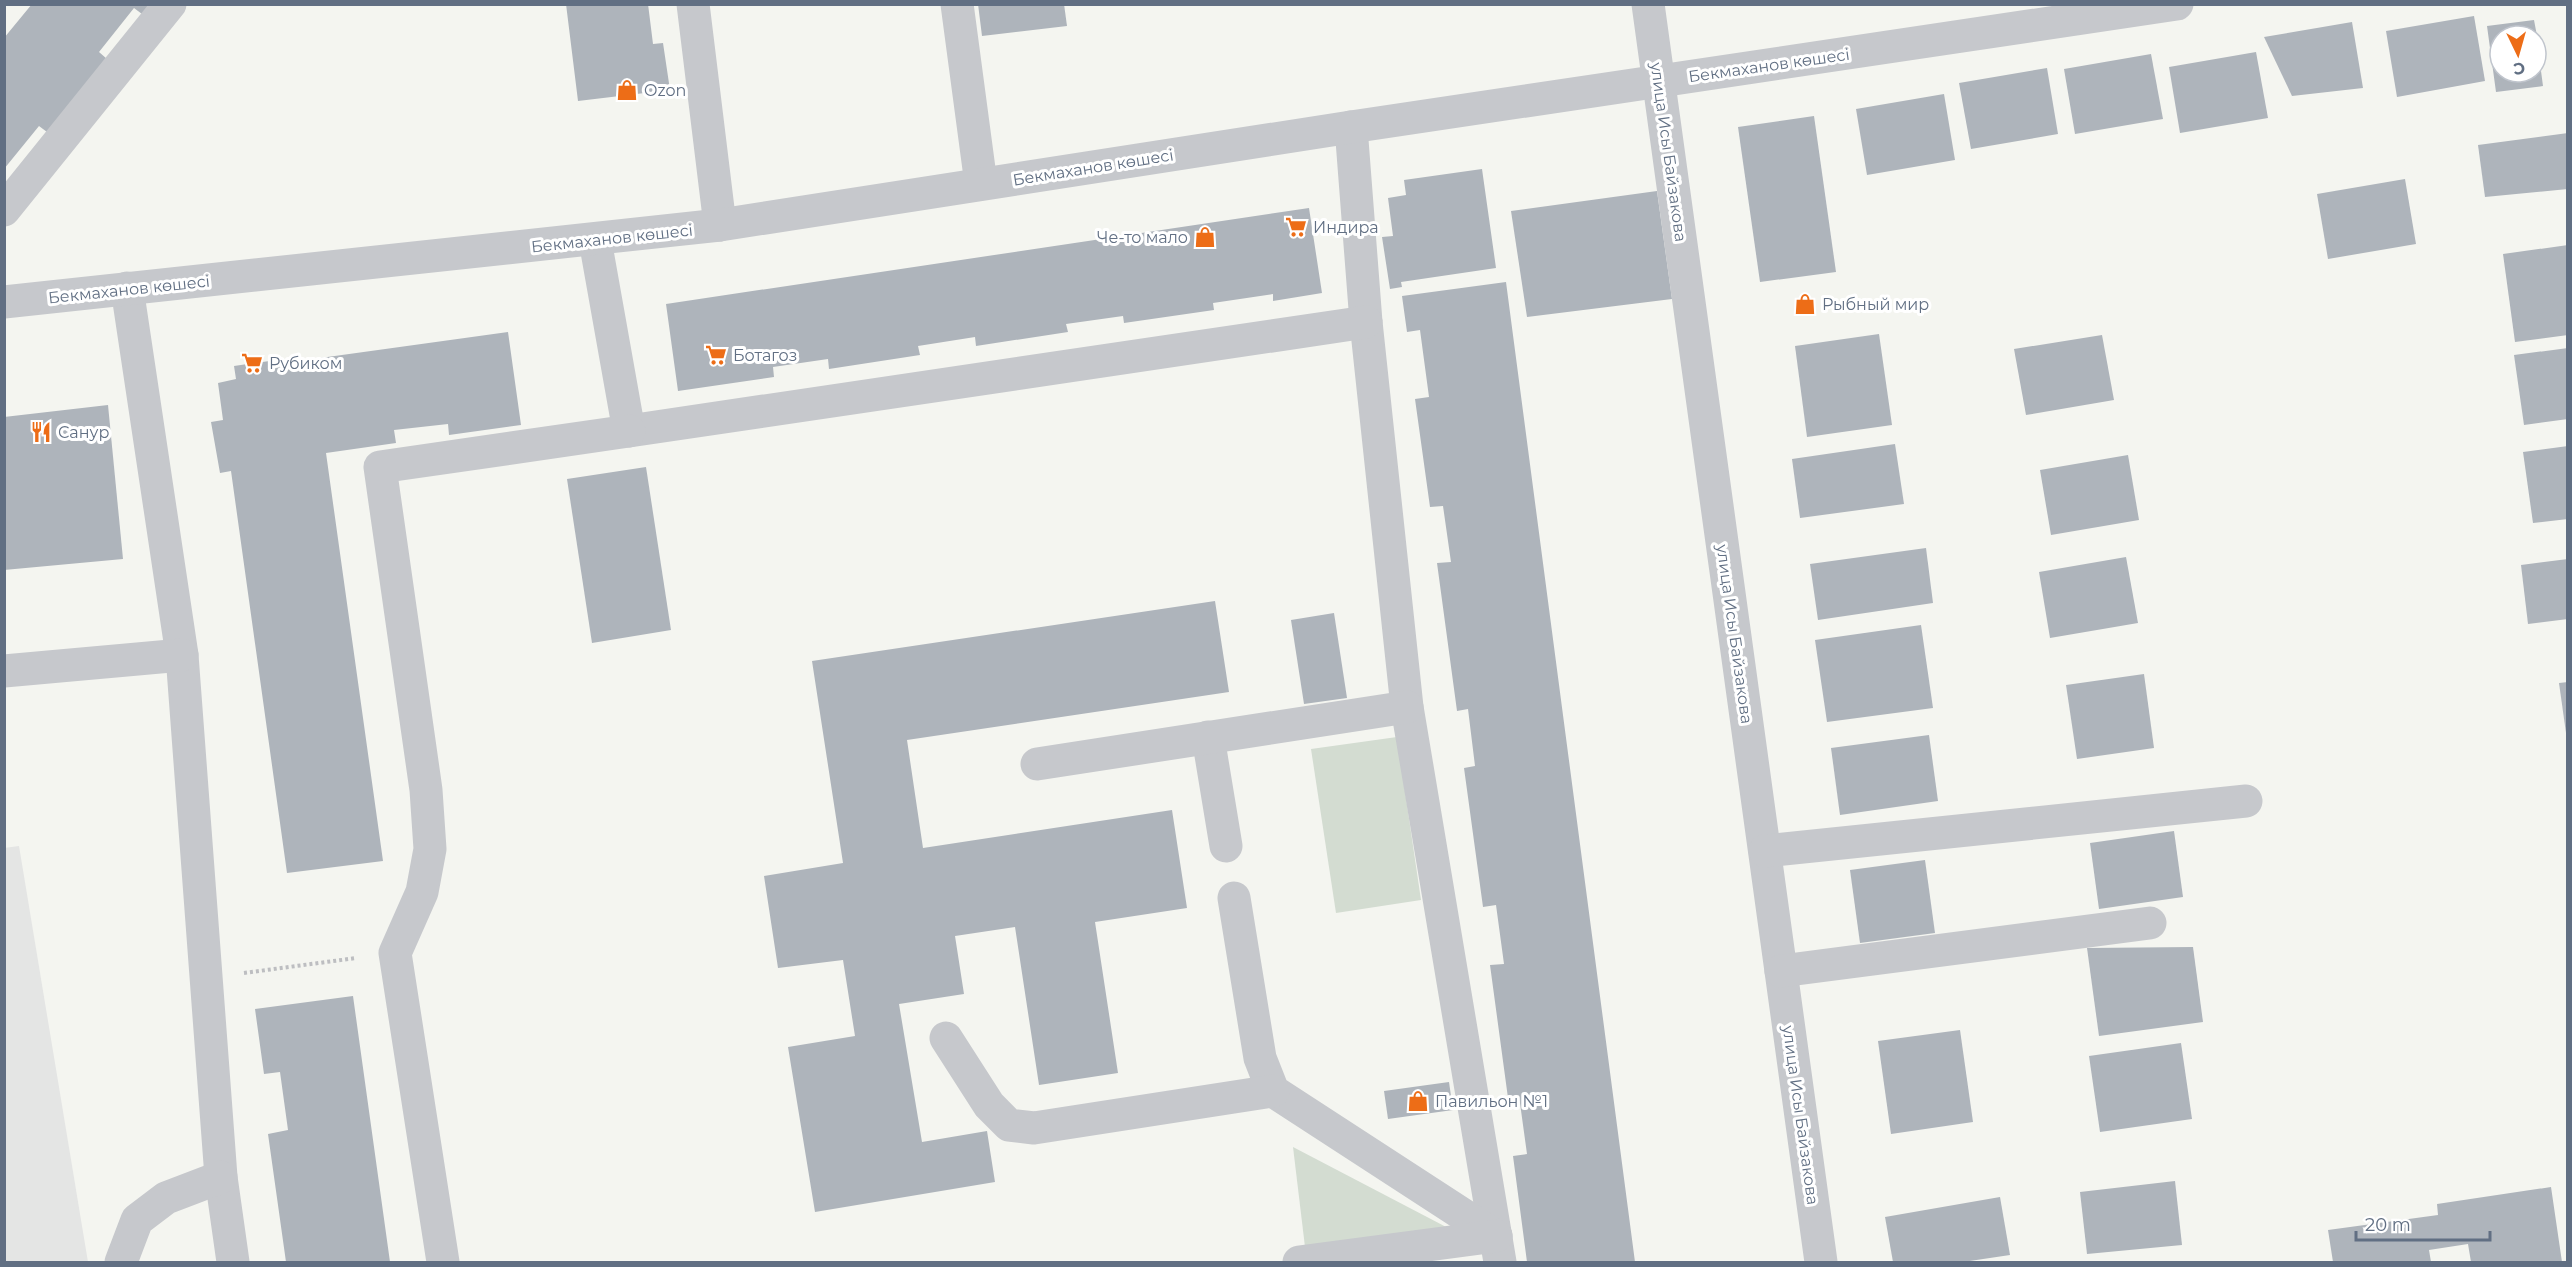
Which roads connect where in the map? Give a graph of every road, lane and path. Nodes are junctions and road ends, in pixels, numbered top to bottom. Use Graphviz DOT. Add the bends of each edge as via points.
graph roads {
  1 [pos="170,4"];
  2 [pos="693,4"];
  3 [pos="957,4"];
  4 [pos="1648,4"];
  5 [pos="2177,4"];
  6 [pos="1659,81"];
  7 [pos="1351,127"];
  8 [pos="981,184"];
  9 [pos="4,210"];
  10 [pos="720,225"];
  11 [pos="595,240"];
  12 [pos="127,288"];
  13 [pos="4,302"];
  14 [pos="1366,322"];
  15 [pos="629,431"];
  16 [pos="182,655"];
  17 [pos="4,671"];
  18 [pos="1407,707"];
  19 [pos="1208,737"];
  20 [pos="1037,764"];
  21 [pos="2246,801"];
  22 [pos="1226,846"];
  23 [pos="1765,851"];
  24 [pos="1234,898"];
  25 [pos="2150,923"];
  26 [pos="395,952"];
  27 [pos="1781,971"];
  28 [pos="205,979"];
  29 [pos="946,1038"];
  30 [pos="1273,1091"];
  31 [pos="221,1177"];
  32 [pos="1498,1249"];
  33 [pos="121,1263"];
  34 [pos="232,1263"];
  35 [pos="443,1263"];
  36 [pos="1299,1263"];
  37 [pos="1821,1263"];
  1 -- 9 [label="street"];
  2 -- 10 [label="street"];
  3 -- 8 [label="street"];
  4 -- 6 [label="street, улица Исы Байзакова"];
  5 -- 6 [label="street, Бекмаханов көшесі"];
  6 -- 7 [label="street, Бекмаханов көшесі"];
  6 -- 23 [label="street, улица Исы Байзакова"];
  7 -- 8 [label="street, Бекмаханов көшесі"];
  7 -- 14 [label="street"];
  8 -- 10 [label="street, Бекмаханов көшесі"];
  10 -- 11 [label="street, Бекмаханов көшесі"];
  11 -- 12 [label="street, Бекмаханов көшесі"];
  11 -- 15 [label="street"];
  12 -- 13 [label="street, Бекмаханов көшесі"];
  12 -- 16 [label="street"];
  14 -- 15 [label="street"];
  14 -- 18 [label="street"];
  15 -- 26 [label="street" via="380,467 426,790 430,849 422,892"];
  16 -- 17 [label="street"];
  16 -- 28 [label="street"];
  18 -- 19 [label="street"];
  18 -- 32 [label="street"];
  19 -- 20 [label="street"];
  19 -- 22 [label="street"];
  21 -- 23 [label="street"];
  23 -- 27 [label="street, улица Исы Байзакова"];
  24 -- 30 [label="street" via="1260,1058"];
  25 -- 27 [label="street"];
  26 -- 28 [label="path"];
  26 -- 35 [label="street"];
  27 -- 37 [label="street, улица Исы Байзакова"];
  28 -- 31 [label="street"];
  29 -- 30 [label="street" via="989,1105 1009,1125 1034,1128"];
  30 -- 32 [label="street"];
  31 -- 33 [label="street" via="166,1198 137,1220"];
  31 -- 34 [label="street"];
  32 -- 36 [label="street"];
}
